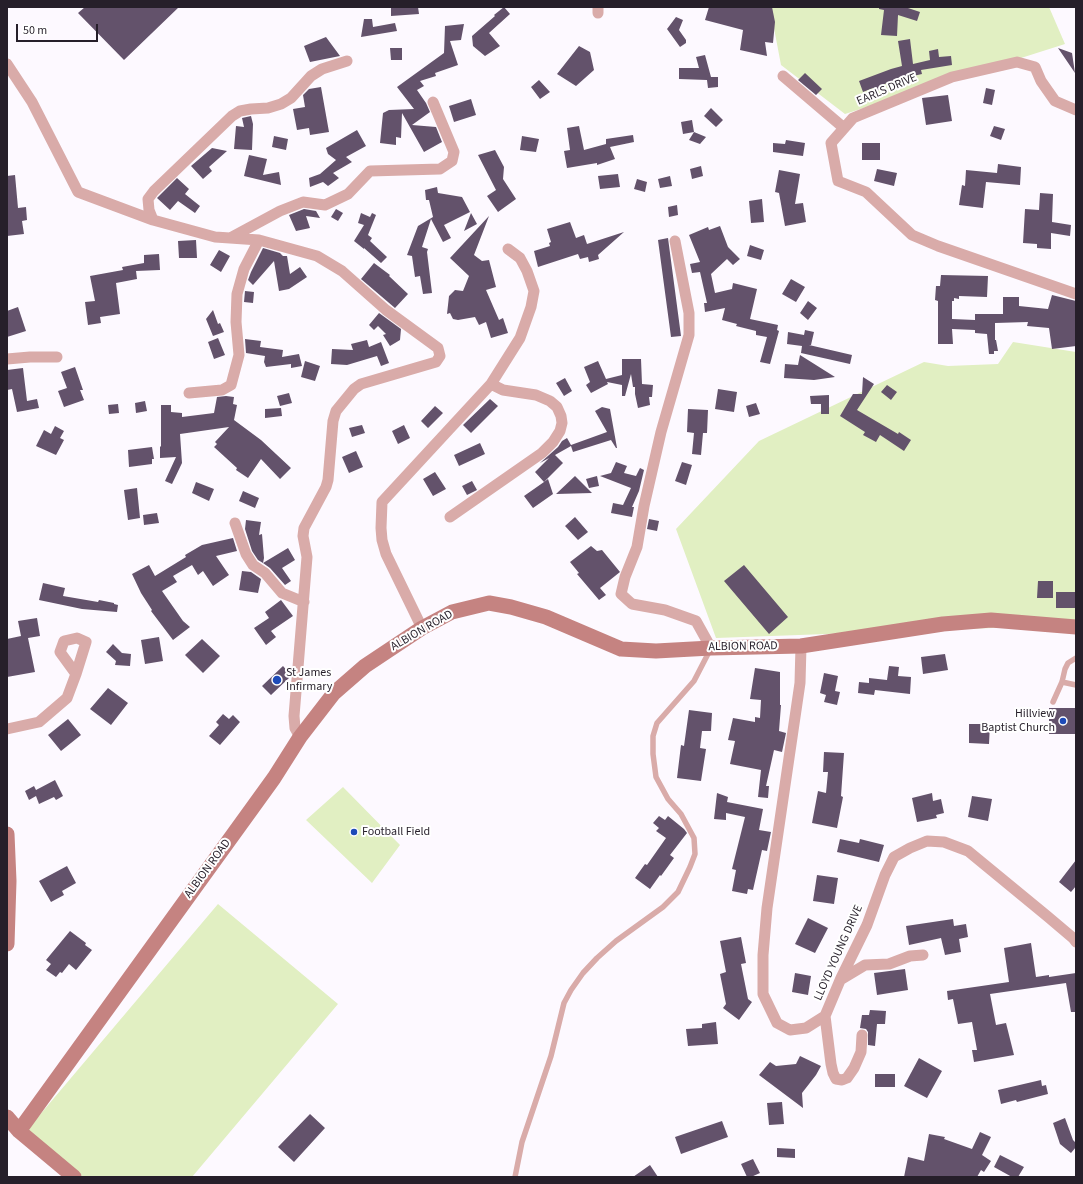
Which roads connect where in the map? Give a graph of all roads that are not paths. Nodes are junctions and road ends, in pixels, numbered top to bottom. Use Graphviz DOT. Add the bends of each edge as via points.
graph roads {
  1 [pos="347,61"];
  2 [pos="7,64"];
  3 [pos="782,76"];
  4 [pos="433,102"];
  5 [pos="1076,110"];
  6 [pos="844,128"];
  7 [pos="153,220"];
  8 [pos="230,238"];
  9 [pos="259,240"];
  10 [pos="675,241"];
  11 [pos="508,249"];
  12 [pos="1076,294"];
  13 [pos="57,357"];
  14 [pos="7,359"];
  15 [pos="491,384"];
  16 [pos="189,393"];
  17 [pos="450,518"];
  18 [pos="234,523"];
  19 [pos="304,602"];
  20 [pos="1076,627"];
  21 [pos="422,628"];
  22 [pos="801,646"];
  23 [pos="711,648"];
  24 [pos="1076,658"];
  25 [pos="76,674"];
  26 [pos="1062,682"];
  27 [pos="1076,686"];
  28 [pos="1053,702"];
  29 [pos="7,729"];
  30 [pos="300,737"];
  31 [pos="7,834"];
  32 [pos="8,881"];
  33 [pos="7,914"];
  34 [pos="1076,942"];
  35 [pos="7,944"];
  36 [pos="923,955"];
  37 [pos="840,980"];
  38 [pos="825,1016"];
  39 [pos="862,1036"];
  40 [pos="7,1117"];
  41 [pos="19,1131"];
  42 [pos="74,1177"];
  43 [pos="516,1177"];
  1 -- 7 [label="street" via="322,69 311,76 291,98 281,104 240,111 232,116 154,191 148,199"];
  2 -- 7 [label="street" via="32,102 78,192"];
  3 -- 6 [label="street"];
  4 -- 8 [label="street" via="454,152 452,161 440,169 370,171 348,194 325,204 304,202 280,211"];
  5 -- 6 [label="street, EARLS DRIVE" via="1055,101 1040,81 1035,67 1017,62 952,77 852,118"];
  6 -- 12 [label="street, EARLS DRIVE" via="831,143 838,181 866,192 912,235"];
  7 -- 8 [label="street" via="215,237"];
  8 -- 9 [label="street"];
  9 -- 16 [label="street" via="244,269 237,294 239,355 231,385 222,390"];
  9 -- 19 [label="street" via="318,256 342,271 386,310 438,348 440,356 436,362 361,384 336,411 328,480 304,528 307,557"];
  10 -- 23 [label="street" via="689,313 689,335 661,432 637,548 621,594 632,604 665,610 696,621"];
  11 -- 15 [label="street" via="520,258 534,291 520,338"];
  13 -- 14 [label="street"];
  15 -- 17 [label="street" via="503,390 536,395 550,401 557,407 561,416 560,431 542,453"];
  15 -- 21 [label="street" via="382,502 381,528 386,554"];
  18 -- 19 [label="street" via="253,565 265,573 282,593"];
  19 -- 30 [label="street" via="294,716 295,728"];
  20 -- 22 [label="street, ALBION ROAD" via="990,620 943,624"];
  21 -- 23 [label="street, ALBION ROAD" via="452,612 489,603 546,617 621,649 656,651"];
  21 -- 30 [label="street, ALBION ROAD" via="365,666 334,693"];
  22 -- 23 [label="street, ALBION ROAD"];
  22 -- 38 [label="street, LLOYD YOUNG DRIVE" via="800,683 767,908 763,994 777,1022 790,1030 806,1028"];
  23 -- 43 [label="lane" via="694,681 657,723 653,736 656,777 668,799 682,814 694,838 694,854 690,867 678,892 663,907 601,954 571,990 564,1004 551,1056 522,1142"];
  24 -- 26 [label="lane" via="1068,663"];
  25 -- 29 [label="street" via="66,698 39,722"];
  26 -- 27 [label="lane"];
  26 -- 28 [label="lane"];
  30 -- 41 [label="street, ALBION ROAD" via="274,778"];
  31 -- 32 [label="street"];
  32 -- 33 [label="street"];
  33 -- 35 [label="street"];
  34 -- 37 [label="street, LLOYD YOUNG DRIVE" via="968,851 944,842 927,841 894,858 867,925"];
  36 -- 37 [label="street" via="910,956 889,964 865,965"];
  37 -- 38 [label="street, LLOYD YOUNG DRIVE"];
  38 -- 39 [label="street" via="830,1064 836,1079 847,1078 854,1068 861,1052"];
  40 -- 41 [label="street"];
  41 -- 42 [label="street"];
}
